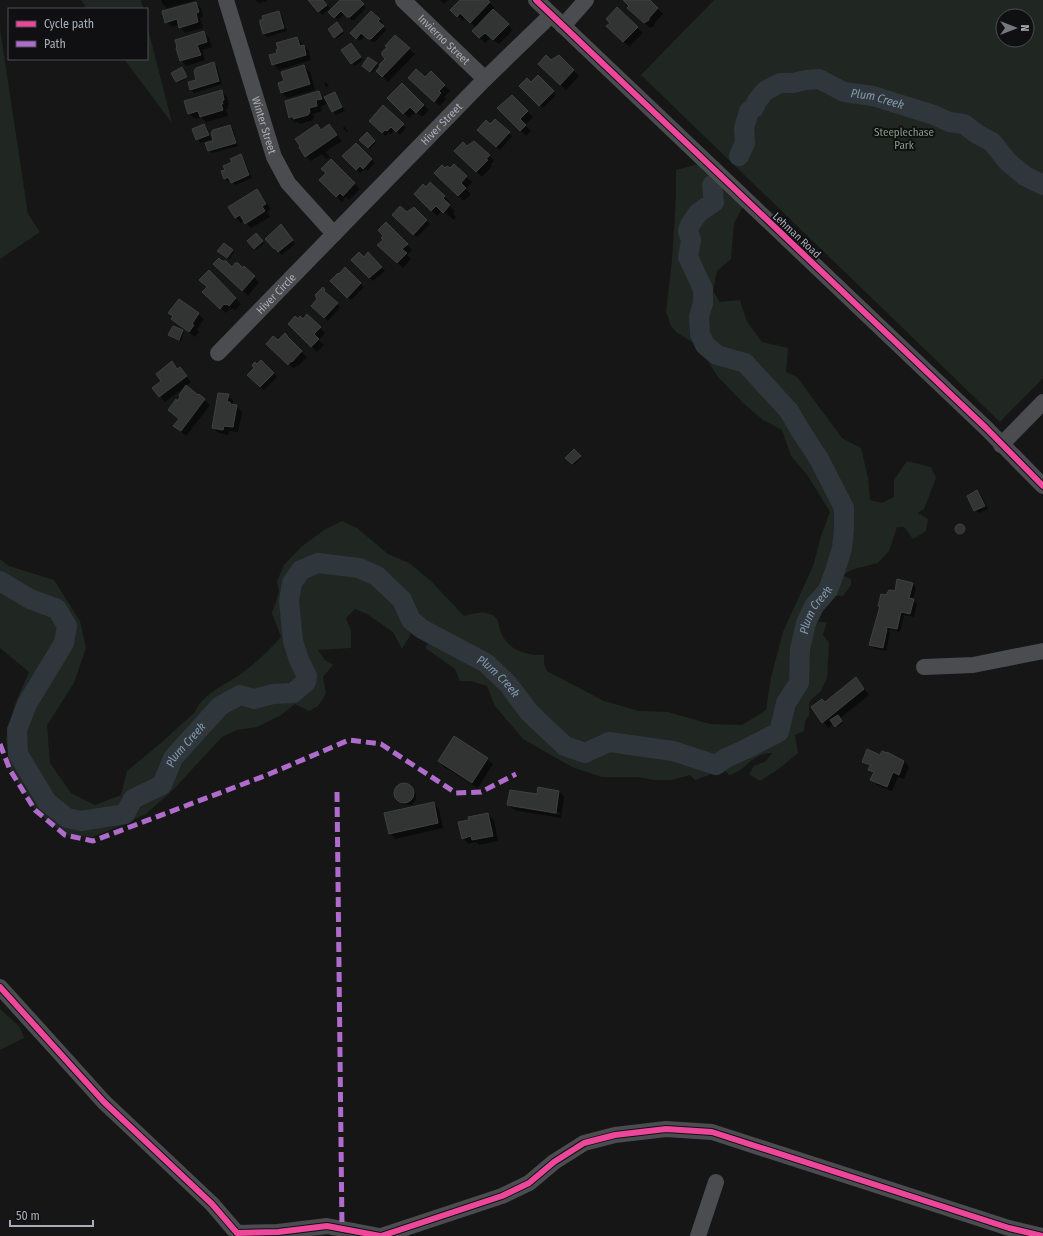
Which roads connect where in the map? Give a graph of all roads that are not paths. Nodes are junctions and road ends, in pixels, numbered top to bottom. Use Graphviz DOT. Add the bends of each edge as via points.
graph roads {
  1 [pos="226,0"];
  2 [pos="403,0"];
  3 [pos="536,0"];
  4 [pos="586,0"];
  5 [pos="551,15"];
  6 [pos="563,26"];
  7 [pos="485,79"];
  8 [pos="334,234"];
  9 [pos="218,353"];
  10 [pos="1043,402"];
  11 [pos="1001,445"];
  12 [pos="1043,486"];
  13 [pos="1043,651"];
  14 [pos="924,666"];
  15 [pos="0,987"];
  16 [pos="716,1182"];
  17 [pos="380,1236"];
  18 [pos="698,1236"];
  19 [pos="1042,1236"];
  1 -- 8 [label="street, Winter Street" via="274,157 288,183"];
  2 -- 7 [label="street, Invierno Street"];
  3 -- 5 [label="street, Lehman Road"];
  4 -- 6 [label="street"];
  5 -- 6 [label="street, Lehman Road"];
  5 -- 7 [label="street, Hiver Street"];
  6 -- 11 [label="street, Lehman Road"];
  7 -- 8 [label="street, Hiver Street"];
  8 -- 9 [label="street, Hiver Circle"];
  10 -- 11 [label="street"];
  11 -- 12 [label="street, Lehman Road"];
  13 -- 14 [label="street" via="973,665"];
  15 -- 17 [label="street" via="104,1102 212,1204 237,1233 278,1232 328,1226"];
  16 -- 18 [label="street"];
  17 -- 19 [label="street" via="502,1196 529,1183 554,1162 584,1143 615,1135 666,1129 712,1132 1009,1228"];
}
